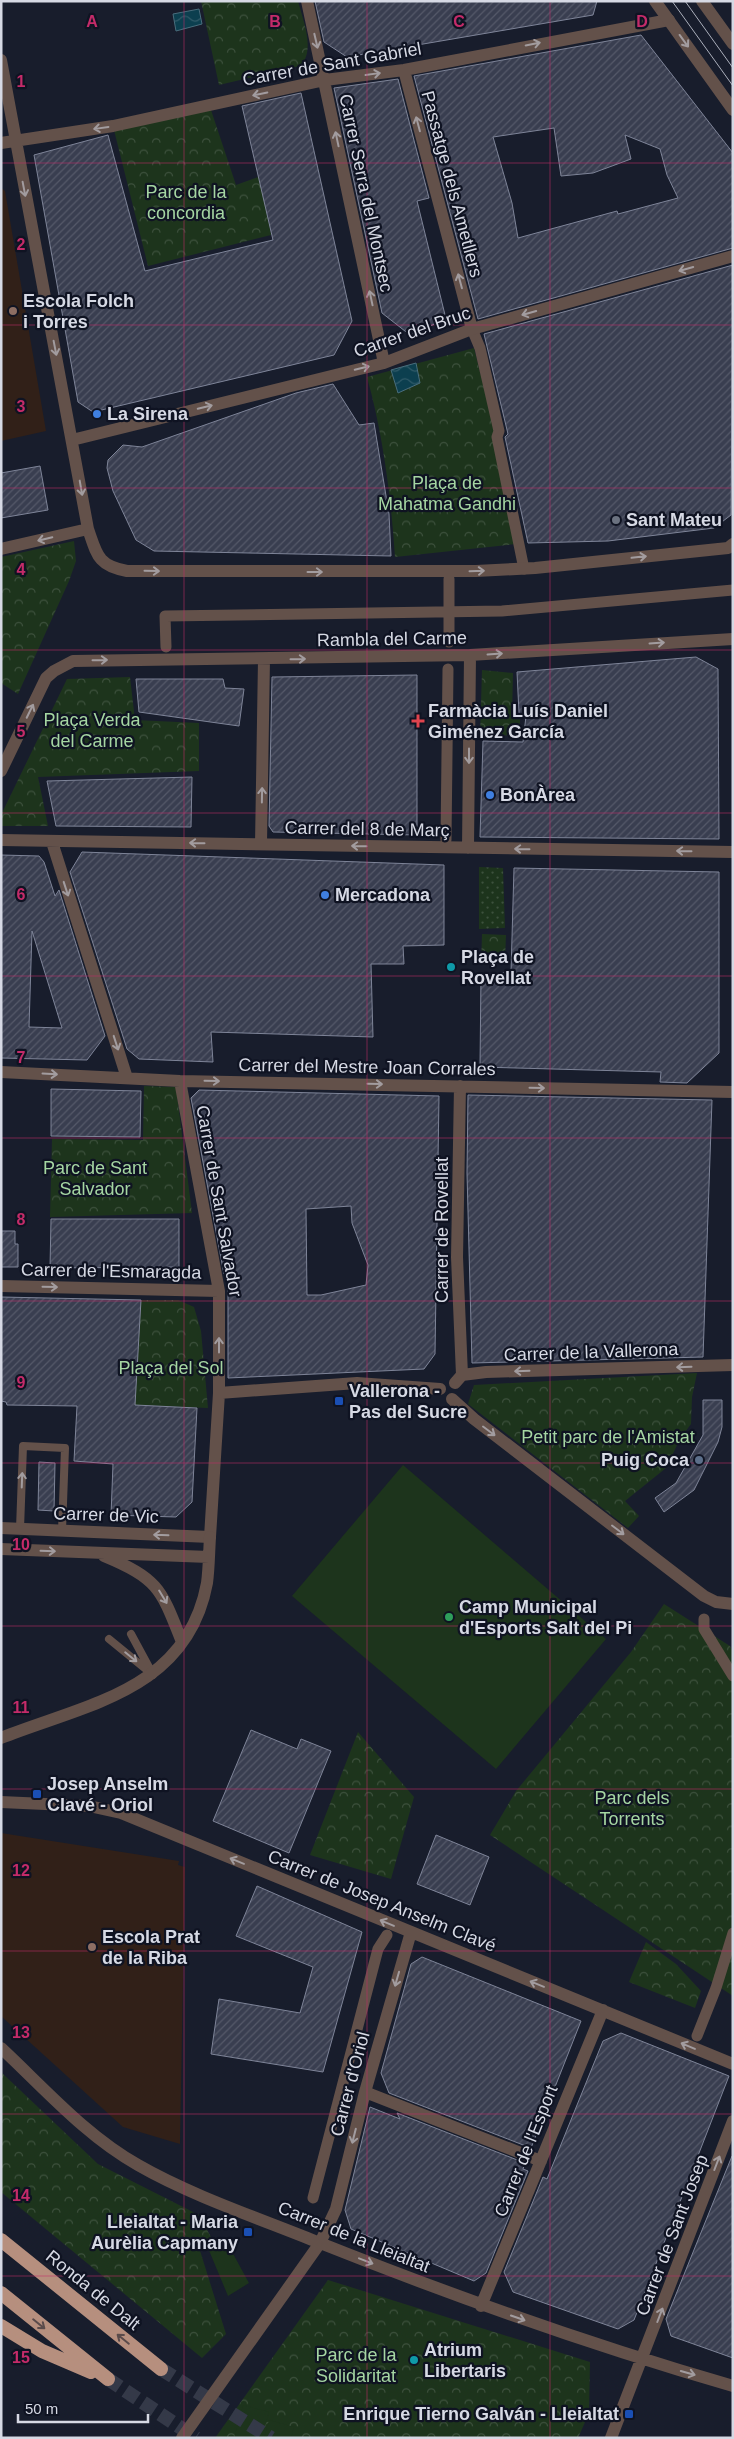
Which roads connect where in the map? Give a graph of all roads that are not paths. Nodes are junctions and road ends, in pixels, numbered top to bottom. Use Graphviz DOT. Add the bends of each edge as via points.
graph roads {
  1 [pos="307,1"];
  2 [pos="655,1"];
  3 [pos="702,1"];
  4 [pos="668,20"];
  5 [pos="732,43"];
  6 [pos="1,60"];
  7 [pos="404,70"];
  8 [pos="325,80"];
  9 [pos="733,110"];
  10 [pos="15,141"];
  11 [pos="1,143"];
  12 [pos="733,256"];
  13 [pos="472,328"];
  14 [pos="384,363"];
  15 [pos="72,440"];
  16 [pos="88,529"];
  17 [pos="733,544"];
  18 [pos="1,549"];
  19 [pos="524,569"];
  20 [pos="449,579"];
  21 [pos="733,590"];
  22 [pos="449,612"];
  23 [pos="733,639"];
  24 [pos="449,642"];
  25 [pos="166,647"];
  26 [pos="470,655"];
  27 [pos="264,660"];
  28 [pos="448,669"];
  29 [pos="3,764"];
  30 [pos="1,840"];
  31 [pos="446,840"];
  32 [pos="52,842"];
  33 [pos="261,844"];
  34 [pos="468,848"];
  35 [pos="733,852"];
  36 [pos="1,1072"];
  37 [pos="127,1078"];
  38 [pos="180,1081"];
  39 [pos="460,1086"];
  40 [pos="733,1092"];
  41 [pos="1,1286"];
  42 [pos="219,1291"];
  43 [pos="733,1365"];
  44 [pos="459,1379"];
  45 [pos="440,1389"];
  46 [pos="219,1393"];
  47 [pos="452,1399"];
  48 [pos="1,1528"];
  49 [pos="20,1529"];
  50 [pos="62,1531"];
  51 [pos="210,1537"];
  52 [pos="1,1549"];
  53 [pos="95,1552"];
  54 [pos="209,1557"];
  55 [pos="733,1604"];
  56 [pos="704,1618"];
  57 [pos="131,1634"];
  58 [pos="109,1639"];
  59 [pos="182,1642"];
  60 [pos="153,1675"];
  61 [pos="733,1676"];
  62 [pos="1,1738"];
  63 [pos="4,1800"];
  64 [pos="411,1932"];
  65 [pos="733,1933"];
  66 [pos="387,1935"];
  67 [pos="603,2010"];
  68 [pos="697,2036"];
  69 [pos="1,2048"];
  70 [pos="733,2064"];
  71 [pos="365,2092"];
  72 [pos="733,2121"];
  73 [pos="541,2161"];
  74 [pos="313,2198"];
  75 [pos="1,2235"];
  76 [pos="1,2240"];
  77 [pos="320,2243"];
  78 [pos="22,2258"];
  79 [pos="1,2293"];
  80 [pos="481,2306"];
  81 [pos="1,2326"];
  82 [pos="643,2360"];
  83 [pos="161,2369"];
  84 [pos="733,2386"];
  85 [pos="182,2438"];
  86 [pos="612,2438"];
  1 -- 8 [label="street, Carrer Serra del Montsec, one-way"];
  2 -- 4 [label="street"];
  3 -- 5 [label="street"];
  7 -- 4 [label="street, Carrer de Sant Gabriel, one-way"];
  4 -- 9 [label="street, one-way"];
  6 -- 10 [label="street"];
  8 -- 7 [label="street, Carrer de Sant Gabriel, one-way"];
  13 -- 7 [label="street, Passatge dels Ametllers, one-way"];
  8 -- 10 [label="street, Carrer de Sant Gabriel, one-way" via="113,126"];
  14 -- 8 [label="street, Carrer Serra del Montsec, one-way"];
  10 -- 11 [label="street, Carrer de Sant Gabriel"];
  10 -- 15 [label="street, one-way"];
  12 -- 13 [label="street, Carrer del Bruc, one-way"];
  13 -- 14 [label="street, Carrer del Bruc"];
  13 -- 19 [label="street, Passatge dels Ametllers" via="480,348 499,431 497,437"];
  15 -- 14 [label="street, Carrer del Bruc, one-way"];
  15 -- 16 [label="street, one-way"];
  16 -- 18 [label="street, one-way"];
  16 -- 19 [label="street, one-way" via="98,556 105,564 127,571 442,572"];
  19 -- 17 [label="street, one-way" via="728,548"];
  20 -- 22 [label="street, Rambla del Carme"];
  21 -- 22 [label="street, Rambla del Carme" via="502,611"];
  22 -- 24 [label="street, Rambla del Carme"];
  22 -- 25 [label="street, Rambla del Carme" via="165,616"];
  26 -- 23 [label="street, Rambla del Carme, one-way"];
  27 -- 26 [label="street, Rambla del Carme, one-way"];
  26 -- 34 [label="street, one-way"];
  29 -- 27 [label="street, Rambla del Carme, one-way" via="46,678 73,661"];
  33 -- 27 [label="street, one-way"];
  28 -- 31 [label="street"];
  30 -- 32 [label="street, Carrer del 8 de Març"];
  33 -- 32 [label="street, Carrer del 8 de Març, one-way"];
  32 -- 37 [label="street, one-way"];
  34 -- 33 [label="street, Carrer del 8 de Març, one-way"];
  35 -- 34 [label="street, Carrer del 8 de Març, one-way"];
  36 -- 37 [label="street, Carrer del Mestre Joan Corrales, one-way"];
  37 -- 38 [label="street, Carrer del Mestre Joan Corrales"];
  38 -- 39 [label="street, Carrer del Mestre Joan Corrales, one-way"];
  38 -- 42 [label="street, Carrer de Sant Salvador"];
  39 -- 40 [label="street, Carrer del Mestre Joan Corrales, one-way"];
  39 -- 44 [label="street, Carrer de Rovellat"];
  41 -- 42 [label="street, Carrer de l'Esmaragda, one-way"];
  46 -- 42 [label="street, Carrer de Sant Salvador, one-way"];
  43 -- 44 [label="street, Carrer de la Vallerona, one-way"];
  44 -- 45 [label="street, Carrer de la Vallerona" via="445,1382"];
  44 -- 47 [label="street, Carrer de Rovellat" via="458,1391"];
  45 -- 46 [label="street" via="357,1383"];
  45 -- 47 [label="street" via="444,1398"];
  46 -- 51 [label="street, Carrer de Sant Salvador"];
  47 -- 55 [label="street, one-way" via="704,1596 716,1602"];
  48 -- 49 [label="street, Carrer de Vic"];
  49 -- 50 [label="street, Carrer de Vic"];
  49 -- 50 [label="lane, one-way" via="23,1446 56,1447 65,1448"];
  51 -- 50 [label="street, Carrer de Vic, one-way"];
  51 -- 54 [label="street, Carrer de Sant Salvador"];
  52 -- 53 [label="street, one-way"];
  53 -- 54 [label="street"];
  53 -- 59 [label="street, one-way" via="133,1568 151,1582 163,1595"];
  54 -- 59 [label="street, Carrer de Sant Salvador" via="200,1606"];
  56 -- 61 [label="street" via="704,1629"];
  57 -- 60 [label="lane"];
  58 -- 60 [label="lane, one-way"];
  59 -- 60 [label="street, Carrer de Sant Salvador"];
  60 -- 62 [label="street" via="99,1703"];
  64 -- 63 [label="street, Carrer de Josep Anselm Clavé, one-way" via="120,1813 90,1806"];
  67 -- 64 [label="street, Carrer de Josep Anselm Clavé, one-way"];
  64 -- 71 [label="street, Carrer d'Oriol, one-way"];
  65 -- 68 [label="street"];
  66 -- 74 [label="street, Carrer d'Oriol" via="378,1949"];
  70 -- 67 [label="street, Carrer de Josep Anselm Clavé, one-way"];
  67 -- 73 [label="street, Carrer de l'Esport"];
  69 -- 77 [label="street, Carrer de la Lleialtat" via="73,2116 138,2165"];
  71 -- 73 [label="street"];
  71 -- 77 [label="street, Carrer d'Oriol, one-way" via="336,2209"];
  82 -- 72 [label="street, Carrer de Sant Josep, one-way"];
  73 -- 80 [label="street, Carrer de l'Esport"];
  75 -- 78 [label="highway"];
  76 -- 78 [label="highway, Ronda de Dalt"];
  77 -- 80 [label="street, Carrer de la Lleialtat, one-way"];
  77 -- 85 [label="street, Carrer d'Oriol"];
  83 -- 78 [label="highway, Ronda de Dalt, one-way"];
  79 -- 81 [label="highway, one-way" via="108,2378 42,2351"];
  80 -- 82 [label="street, Carrer de la Lleialtat, one-way"];
  82 -- 84 [label="street, Carrer de la Lleialtat, one-way"];
  82 -- 86 [label="street, Carrer de Sant Josep"];
}
